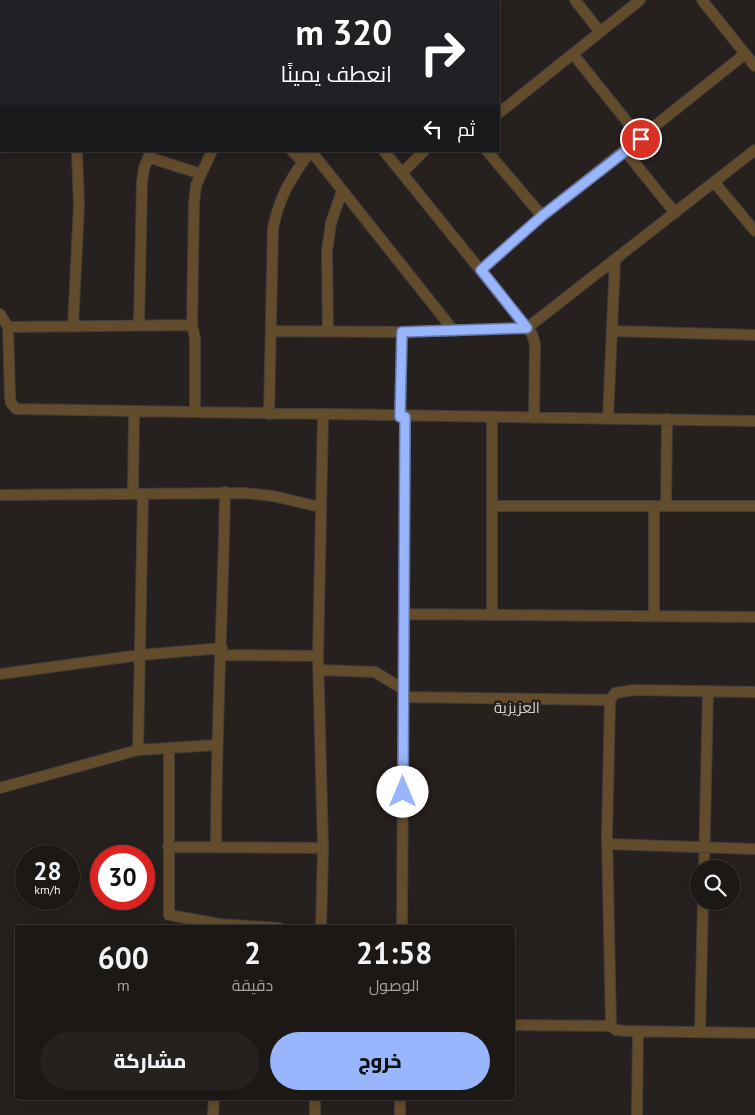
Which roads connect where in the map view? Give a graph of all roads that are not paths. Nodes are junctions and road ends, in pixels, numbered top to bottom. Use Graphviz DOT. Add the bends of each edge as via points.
graph roads {
  1 [pos="574,0"];
  2 [pos="640,0"];
  3 [pos="702,0"];
  4 [pos="600,32"];
  5 [pos="573,54"];
  6 [pos="745,54"];
  7 [pos="755,66"];
  8 [pos="500,112"];
  9 [pos="641,139"];
  10 [pos="755,150"];
  11 [pos="77,152"];
  12 [pos="212,152"];
  13 [pos="293,152"];
  14 [pos="309,152"];
  15 [pos="311,152"];
  16 [pos="385,152"];
  17 [pos="423,152"];
  18 [pos="488,152"];
  19 [pos="626,152"];
  20 [pos="149,154"];
  21 [pos="303,162"];
  22 [pos="402,173"];
  23 [pos="201,174"];
  24 [pos="714,182"];
  25 [pos="342,191"];
  26 [pos="675,213"];
  27 [pos="542,216"];
  28 [pos="755,231"];
  29 [pos="615,260"];
  30 [pos="481,270"];
  31 [pos="0,314"];
  32 [pos="192,325"];
  33 [pos="73,326"];
  34 [pos="139,326"];
  35 [pos="8,327"];
  36 [pos="527,328"];
  37 [pos="271,331"];
  38 [pos="454,331"];
  39 [pos="613,331"];
  40 [pos="328,332"];
  41 [pos="402,332"];
  42 [pos="755,335"];
  43 [pos="134,411"];
  44 [pos="195,412"];
  45 [pos="269,414"];
  46 [pos="323,416"];
  47 [pos="403,417"];
  48 [pos="492,418"];
  49 [pos="534,418"];
  50 [pos="608,419"];
  51 [pos="667,420"];
  52 [pos="755,420"];
  53 [pos="224,492"];
  54 [pos="138,494"];
  55 [pos="0,495"];
  56 [pos="492,506"];
  57 [pos="654,506"];
  58 [pos="666,506"];
  59 [pos="755,506"];
  60 [pos="320,507"];
  61 [pos="404,614"];
  62 [pos="492,615"];
  63 [pos="654,616"];
  64 [pos="755,617"];
  65 [pos="222,652"];
  66 [pos="140,655"];
  67 [pos="318,656"];
  68 [pos="318,670"];
  69 [pos="0,674"];
  70 [pos="708,691"];
  71 [pos="755,692"];
  72 [pos="403,693"];
  73 [pos="610,700"];
  74 [pos="216,745"];
  75 [pos="169,748"];
  76 [pos="138,750"];
  77 [pos="0,788"];
  78 [pos="607,844"];
  79 [pos="168,847"];
  80 [pos="216,847"];
  81 [pos="323,848"];
  82 [pos="704,848"];
  83 [pos="755,849"];
  84 [pos="704,860"];
  85 [pos="703,910"];
  86 [pos="215,925"];
  87 [pos="321,925"];
  88 [pos="402,925"];
  89 [pos="515,1025"];
  90 [pos="611,1026"];
  91 [pos="638,1031"];
  92 [pos="700,1032"];
  93 [pos="755,1033"];
  94 [pos="214,1100"];
  95 [pos="315,1100"];
  96 [pos="400,1100"];
  97 [pos="213,1115"];
  98 [pos="315,1115"];
  99 [pos="400,1115"];
  100 [pos="637,1115"];
  1 -- 4 [label="street"];
  2 -- 4 [label="street"];
  3 -- 6 [label="street"];
  4 -- 5 [label="street"];
  5 -- 8 [label="street"];
  5 -- 9 [label="street"];
  6 -- 7 [label="street"];
  6 -- 9 [label="street"];
  9 -- 19 [label="street"];
  10 -- 24 [label="street"];
  11 -- 33 [label="street"];
  12 -- 23 [label="street"];
  13 -- 21 [label="street"];
  14 -- 21 [label="street"];
  15 -- 25 [label="street"];
  16 -- 22 [label="street"];
  17 -- 22 [label="street"];
  18 -- 27 [label="street"];
  19 -- 26 [label="street"];
  19 -- 27 [label="street"];
  20 -- 23 [label="street"];
  20 -- 34 [label="street" via="142,182"];
  21 -- 37 [label="street" via="278,203 273,228"];
  22 -- 30 [label="street"];
  23 -- 32 [label="street" via="194,203"];
  24 -- 26 [label="street"];
  24 -- 28 [label="street"];
  25 -- 38 [label="street"];
  25 -- 40 [label="street" via="331,223 327,251"];
  26 -- 29 [label="street"];
  27 -- 30 [label="street"];
  29 -- 36 [label="street"];
  29 -- 39 [label="street"];
  30 -- 36 [label="street"];
  31 -- 35 [label="street"];
  32 -- 34 [label="street"];
  32 -- 44 [label="street" via="196,338"];
  33 -- 34 [label="street"];
  33 -- 35 [label="street"];
  35 -- 43 [label="street" via="10,396 16,409"];
  36 -- 38 [label="street"];
  36 -- 49 [label="street" via="534,344"];
  37 -- 40 [label="street"];
  37 -- 45 [label="street"];
  38 -- 41 [label="street"];
  39 -- 42 [label="street"];
  39 -- 50 [label="street"];
  40 -- 41 [label="street"];
  41 -- 47 [label="street"];
  43 -- 44 [label="street"];
  43 -- 54 [label="street"];
  44 -- 45 [label="street"];
  45 -- 46 [label="street"];
  46 -- 47 [label="street"];
  46 -- 60 [label="street"];
  47 -- 48 [label="street"];
  47 -- 61 [label="street"];
  48 -- 49 [label="street"];
  48 -- 56 [label="street"];
  49 -- 50 [label="street"];
  50 -- 51 [label="street"];
  51 -- 52 [label="street"];
  51 -- 58 [label="street"];
  53 -- 54 [label="street"];
  53 -- 60 [label="street" via="260,494"];
  53 -- 65 [label="street"];
  54 -- 55 [label="street"];
  54 -- 66 [label="street"];
  56 -- 57 [label="street"];
  56 -- 62 [label="street"];
  57 -- 58 [label="street"];
  57 -- 63 [label="street"];
  58 -- 59 [label="street"];
  60 -- 67 [label="street"];
  61 -- 62 [label="street"];
  61 -- 72 [label="street"];
  62 -- 63 [label="street"];
  63 -- 64 [label="street"];
  65 -- 66 [label="street"];
  65 -- 67 [label="street"];
  65 -- 74 [label="street"];
  66 -- 69 [label="street"];
  66 -- 76 [label="street"];
  67 -- 68 [label="street"];
  68 -- 72 [label="street" via="375,672"];
  68 -- 81 [label="street"];
  70 -- 71 [label="street"];
  70 -- 73 [label="street" via="623,690"];
  70 -- 82 [label="street"];
  72 -- 73 [label="street"];
  72 -- 88 [label="street"];
  73 -- 78 [label="street"];
  74 -- 75 [label="street"];
  74 -- 80 [label="street"];
  75 -- 76 [label="street"];
  75 -- 79 [label="street"];
  76 -- 77 [label="street"];
  78 -- 82 [label="street"];
  78 -- 90 [label="street"];
  79 -- 80 [label="street"];
  79 -- 86 [label="street" via="169,915"];
  80 -- 81 [label="street"];
  81 -- 87 [label="street"];
  82 -- 83 [label="street"];
  82 -- 84 [label="street"];
  85 -- 92 [label="street"];
  89 -- 90 [label="street"];
  90 -- 91 [label="street" via="616,1030"];
  91 -- 92 [label="street"];
  91 -- 100 [label="street"];
  92 -- 93 [label="street"];
  94 -- 97 [label="street"];
  95 -- 98 [label="street"];
  96 -- 99 [label="street"];
}
